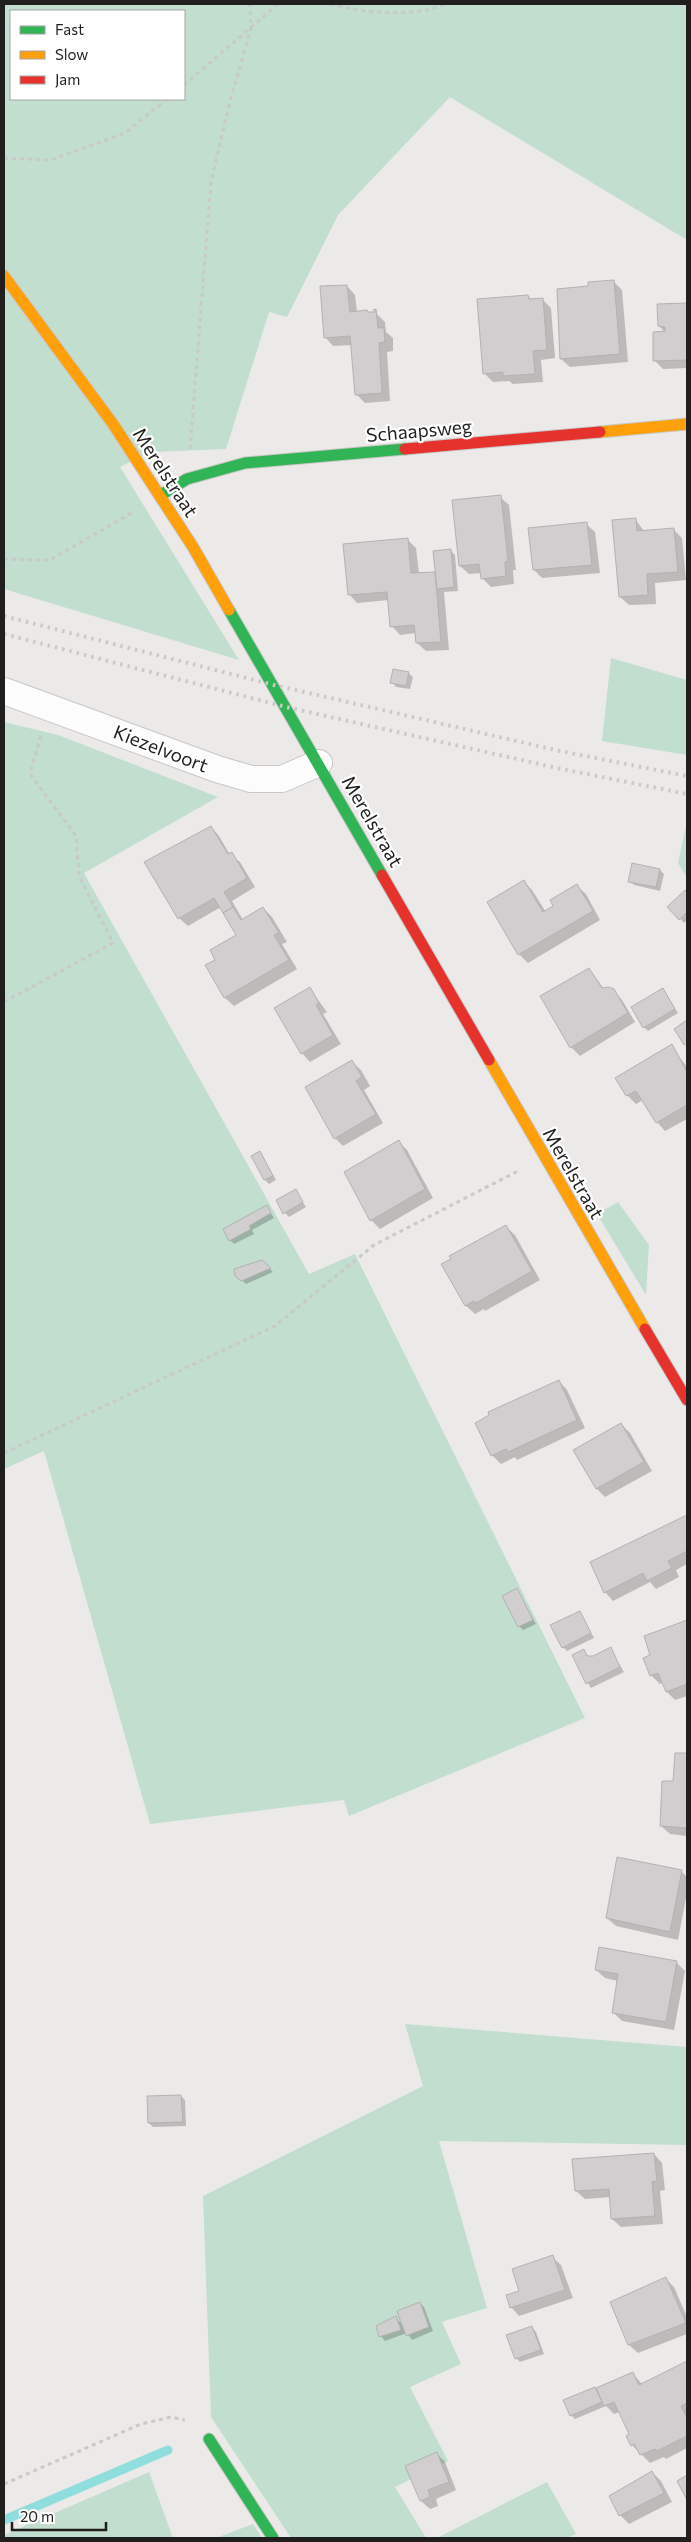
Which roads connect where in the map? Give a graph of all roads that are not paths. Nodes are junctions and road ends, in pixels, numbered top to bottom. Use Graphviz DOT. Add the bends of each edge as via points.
graph roads {
  1 [pos="4,276"];
  2 [pos="687,424"];
  3 [pos="161,495"];
  4 [pos="4,691"];
  5 [pos="319,763"];
  6 [pos="687,1400"];
  7 [pos="209,2439"];
  8 [pos="273,2538"];
  1 -- 3 [label="street, Merelstraat"];
  2 -- 3 [label="street, Schaapsweg" via="245,463 187,479"];
  3 -- 5 [label="street, Merelstraat"];
  4 -- 5 [label="street, Kiezelvoort" via="251,779 282,779"];
  5 -- 6 [label="street, Merelstraat"];
  7 -- 8 [label="street"];
}
